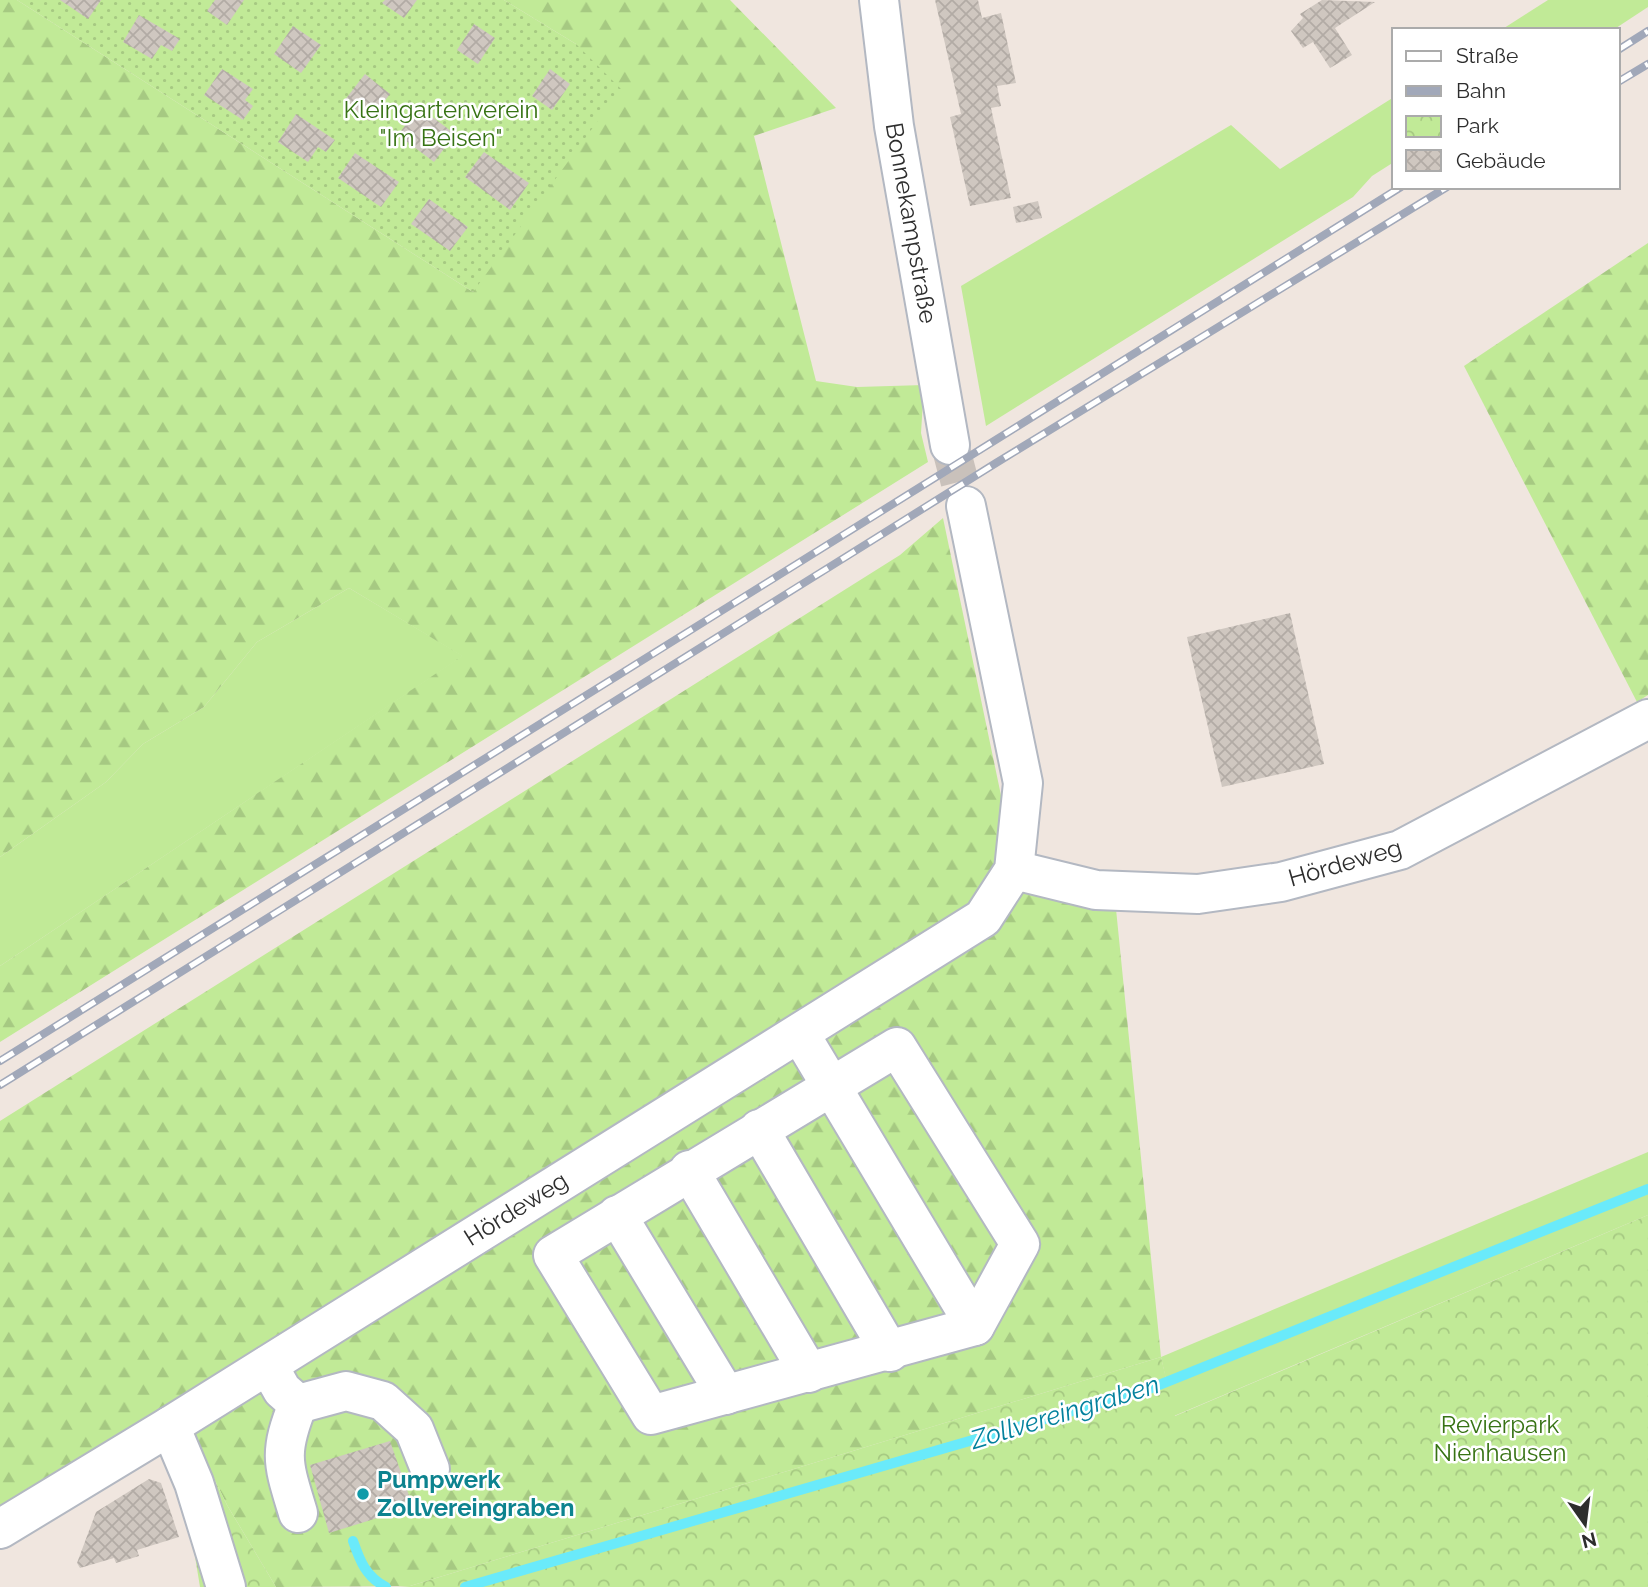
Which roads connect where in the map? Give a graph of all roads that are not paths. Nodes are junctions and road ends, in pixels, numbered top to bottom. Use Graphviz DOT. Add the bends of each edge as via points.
graph roads {
  1 [pos="879,0"];
  2 [pos="950,445"];
  3 [pos="970,524"];
  4 [pos="1648,719"];
  5 [pos="1014,870"];
  6 [pos="800,1034"];
  7 [pos="829,1087"];
  8 [pos="759,1129"];
  9 [pos="690,1170"];
  10 [pos="617,1215"];
  11 [pos="975,1326"];
  12 [pos="890,1352"];
  13 [pos="268,1365"];
  14 [pos="809,1373"];
  15 [pos="726,1395"];
  16 [pos="298,1404"];
  17 [pos="170,1426"];
  18 [pos="430,1469"];
  19 [pos="298,1513"];
  20 [pos="0,1529"];
  21 [pos="226,1587"];
  1 -- 2 [label="street, Bonnekampstraße" via="894,126"];
  3 -- 5 [label="street, Hördeweg" via="1023,783"];
  4 -- 5 [label="street, Hördeweg" via="1400,850 1281,883 1198,894 1096,890"];
  5 -- 6 [label="street, Hördeweg" via="983,918"];
  6 -- 7 [label="street"];
  6 -- 13 [label="street, Hördeweg"];
  7 -- 8 [label="street"];
  7 -- 11 [label="street"];
  7 -- 11 [label="street" via="897,1047 1020,1244"];
  8 -- 9 [label="street"];
  8 -- 12 [label="street"];
  9 -- 10 [label="street"];
  9 -- 14 [label="street"];
  10 -- 15 [label="street"];
  10 -- 15 [label="street" via="553,1255 651,1415"];
  11 -- 12 [label="street"];
  12 -- 14 [label="street"];
  13 -- 16 [label="street" via="282,1390"];
  13 -- 17 [label="street, Hördeweg"];
  14 -- 15 [label="street"];
  16 -- 18 [label="street" via="346,1391 383,1401 414,1429"];
  16 -- 19 [label="street" via="282,1460"];
  17 -- 20 [label="street, Hördeweg"];
  17 -- 21 [label="street" via="194,1483"];
}
